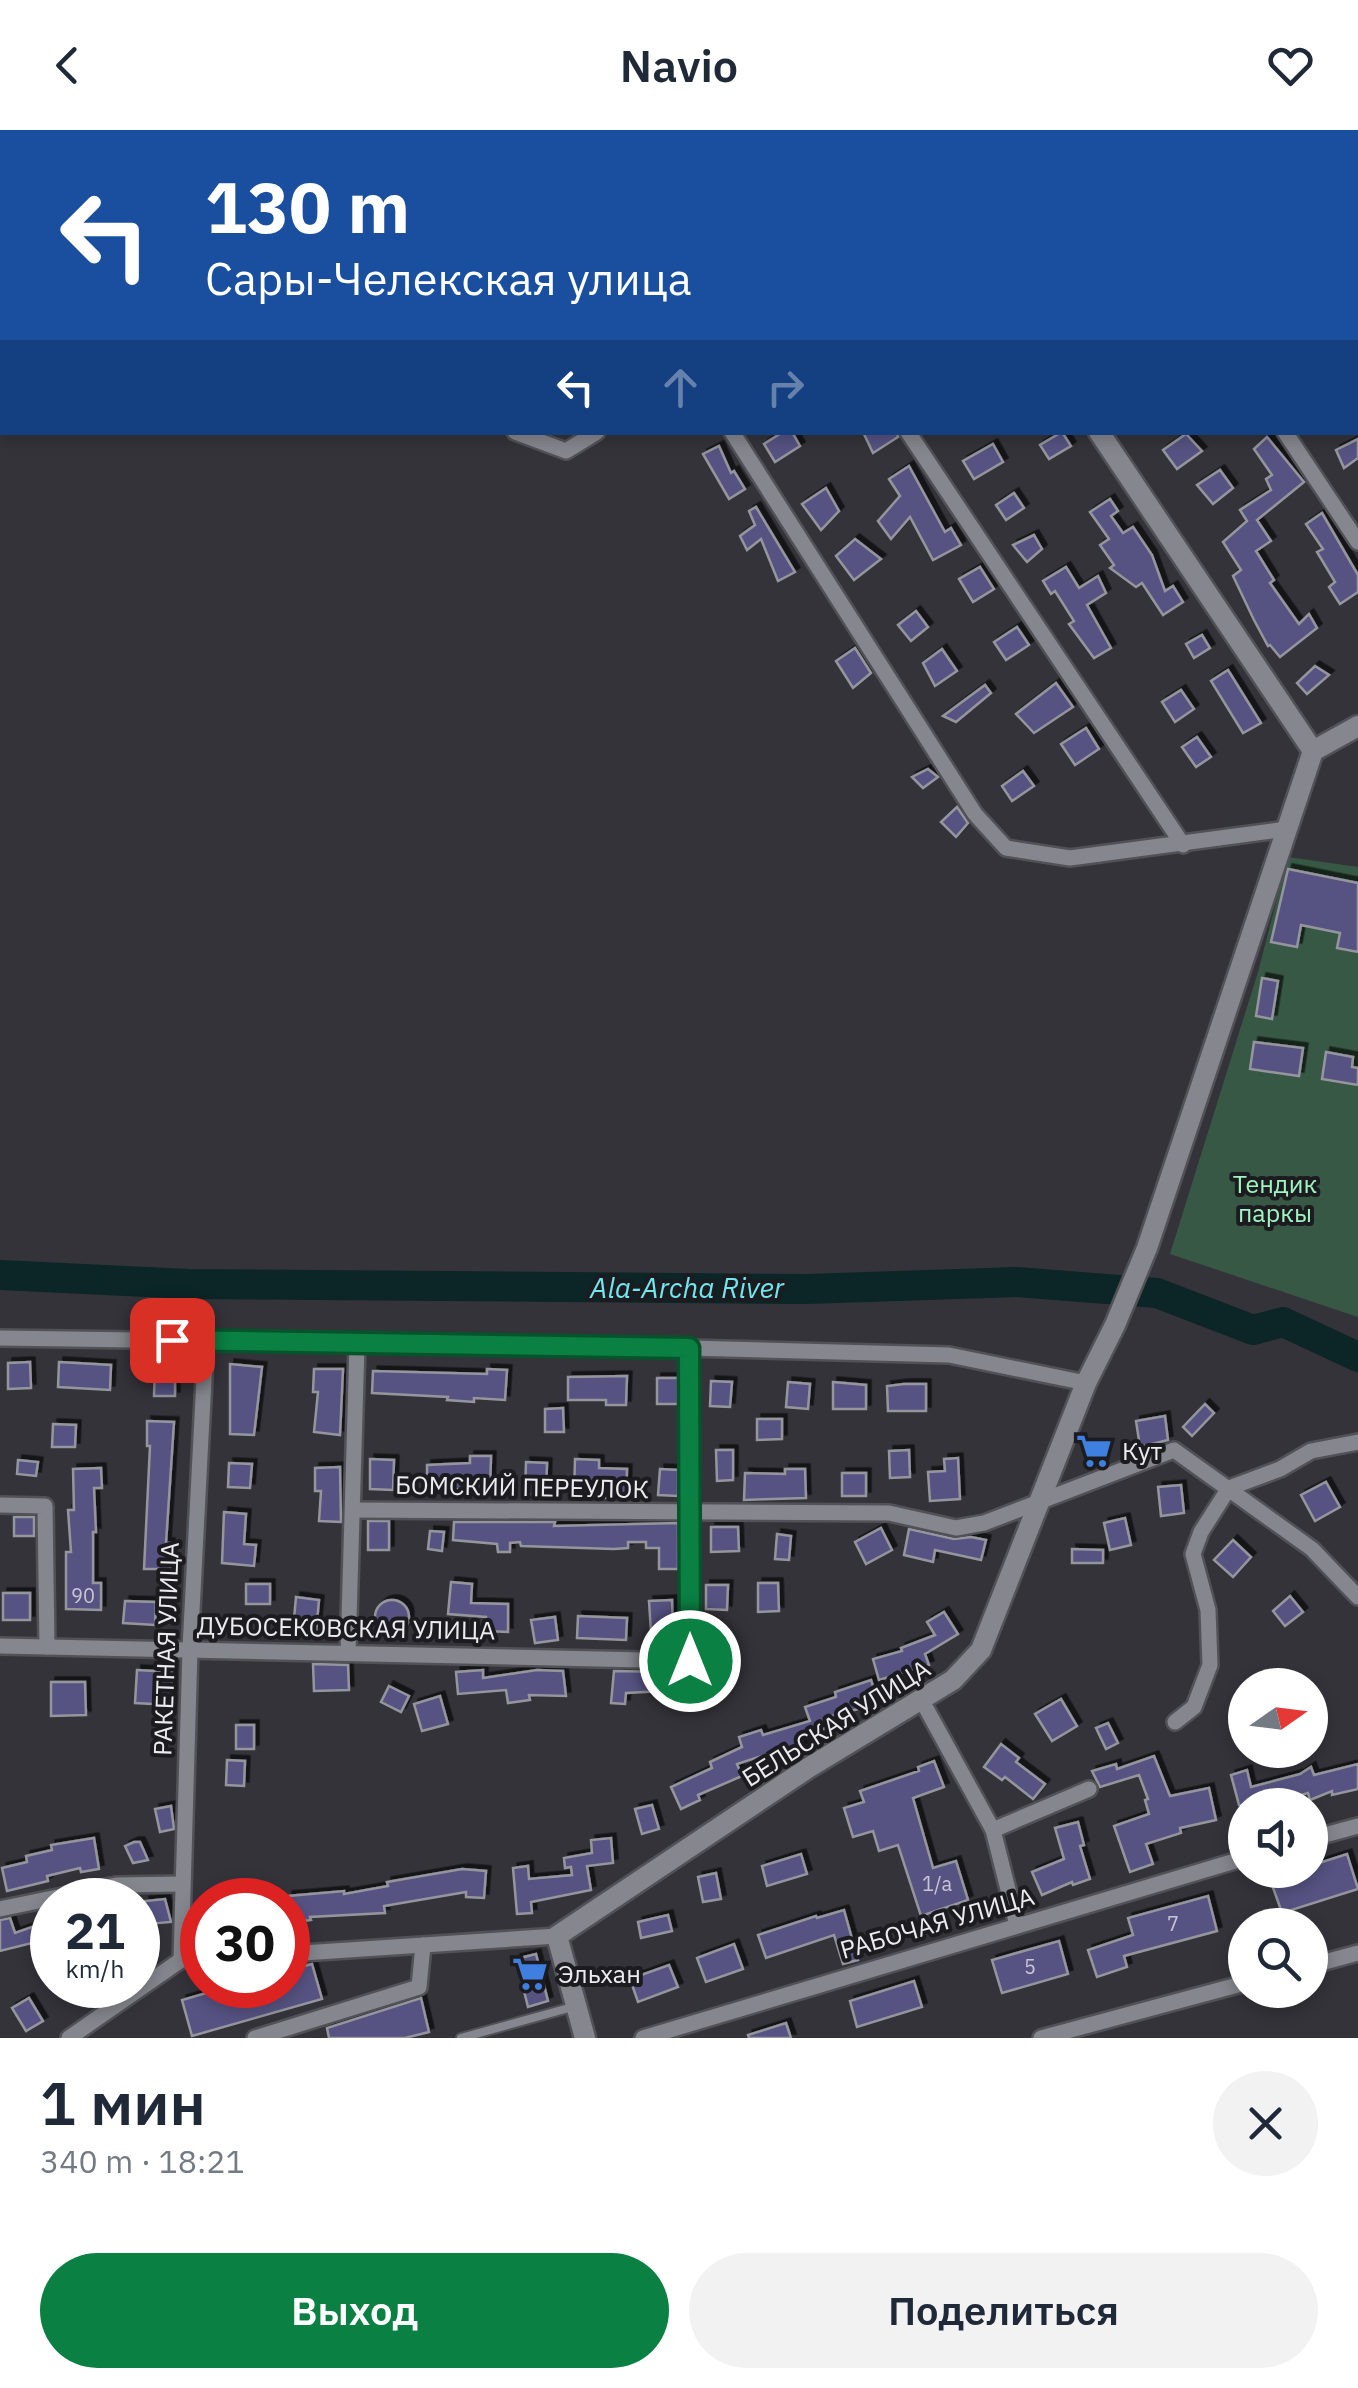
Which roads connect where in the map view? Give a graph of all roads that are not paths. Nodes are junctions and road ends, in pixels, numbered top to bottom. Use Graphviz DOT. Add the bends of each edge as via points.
graph roads {
  1 [pos="523,435"];
  2 [pos="592,435"];
  3 [pos="734,435"];
  4 [pos="910,435"];
  5 [pos="1101,435"];
  6 [pos="1287,435"];
  7 [pos="1358,542"];
  8 [pos="1358,726"];
  9 [pos="1313,751"];
  10 [pos="1287,830"];
  11 [pos="1182,845"];
  12 [pos="0,1338"];
  13 [pos="206,1341"];
  14 [pos="357,1345"];
  15 [pos="689,1348"];
  16 [pos="1086,1383"];
  17 [pos="1358,1442"];
  18 [pos="1228,1488"];
  19 [pos="1042,1498"];
  20 [pos="0,1504"];
  21 [pos="353,1510"];
  22 [pos="690,1514"];
  23 [pos="1358,1597"];
  24 [pos="0,1646"];
  25 [pos="47,1647"];
  26 [pos="190,1649"];
  27 [pos="348,1653"];
  28 [pos="921,1700"];
  29 [pos="1175,1722"];
  30 [pos="1089,1789"];
  31 [pos="1358,1826"];
  32 [pos="993,1830"];
  33 [pos="1328,1834"];
  34 [pos="1228,1863"];
  35 [pos="182,1878"];
  36 [pos="180,1884"];
  37 [pos="0,1909"];
  38 [pos="1016,1925"];
  39 [pos="558,1936"];
  40 [pos="423,1945"];
  41 [pos="310,1953"];
  42 [pos="1358,1953"];
  43 [pos="180,1961"];
  44 [pos="1328,1961"];
  45 [pos="1228,1988"];
  46 [pos="576,2006"];
  47 [pos="95,2020"];
  48 [pos="69,2038"];
  49 [pos="99,2038"];
  50 [pos="255,2038"];
  51 [pos="461,2038"];
  52 [pos="585,2038"];
  53 [pos="643,2038"];
  54 [pos="1040,2038"];
  1 -- 2 [label="street" via="566,451"];
  3 -- 11 [label="street" via="975,814 1006,848 1070,858"];
  4 -- 11 [label="street"];
  5 -- 9 [label="street"];
  6 -- 7 [label="street"];
  8 -- 9 [label="street"];
  9 -- 10 [label="street, БЕЛЬСКАЯ УЛИЦА"];
  10 -- 11 [label="street"];
  10 -- 16 [label="street, БЕЛЬСКАЯ УЛИЦА" via="1147,1248"];
  12 -- 13 [label="street"];
  13 -- 14 [label="street"];
  13 -- 26 [label="street, РАКЕТНАЯ УЛИЦА"];
  14 -- 15 [label="street"];
  14 -- 21 [label="street"];
  15 -- 16 [label="street" via="948,1356"];
  15 -- 22 [label="street"];
  16 -- 19 [label="street, БЕЛЬСКАЯ УЛИЦА"];
  17 -- 18 [label="street" via="1311,1451"];
  18 -- 19 [label="street, БОМСКИЙ ПЕРЕУЛОК" via="1174,1450"];
  18 -- 23 [label="street" via="1312,1549"];
  18 -- 29 [label="street" via="1193,1554 1208,1610 1210,1665 1194,1706"];
  19 -- 22 [label="street, БОМСКИЙ ПЕРЕУЛОК" via="984,1524 956,1528 889,1513"];
  19 -- 28 [label="street, БЕЛЬСКАЯ УЛИЦА" via="981,1650 953,1680"];
  20 -- 25 [label="street" via="45,1506"];
  21 -- 22 [label="street, БОМСКИЙ ПЕРЕУЛОК"];
  21 -- 27 [label="street"];
  22 -- 27 [label="street, ДУБОСЕКОВСКАЯ УЛИЦА" via="690,1661"];
  24 -- 25 [label="street, ДУБОСЕКОВСКАЯ УЛИЦА"];
  25 -- 26 [label="street, ДУБОСЕКОВСКАЯ УЛИЦА"];
  26 -- 27 [label="street, ДУБОСЕКОВСКАЯ УЛИЦА"];
  26 -- 35 [label="street, РАКЕТНАЯ УЛИЦА"];
  28 -- 32 [label="street"];
  28 -- 39 [label="street, БЕЛЬСКАЯ УЛИЦА"];
  30 -- 32 [label="street"];
  31 -- 33 [label="street"];
  32 -- 38 [label="street"];
  34 -- 38 [label="street, РАБОЧАЯ УЛИЦА"];
  36 -- 37 [label="street" via="116,1885"];
  38 -- 53 [label="street, РАБОЧАЯ УЛИЦА"];
  39 -- 40 [label="street"];
  39 -- 46 [label="street"];
  40 -- 41 [label="street"];
  40 -- 50 [label="street" via="419,1987"];
  42 -- 44 [label="street"];
  43 -- 47 [label="street"];
  45 -- 54 [label="street"];
  46 -- 51 [label="lane"];
  46 -- 52 [label="street"];
  47 -- 48 [label="street"];
  47 -- 49 [label="street"];
}
